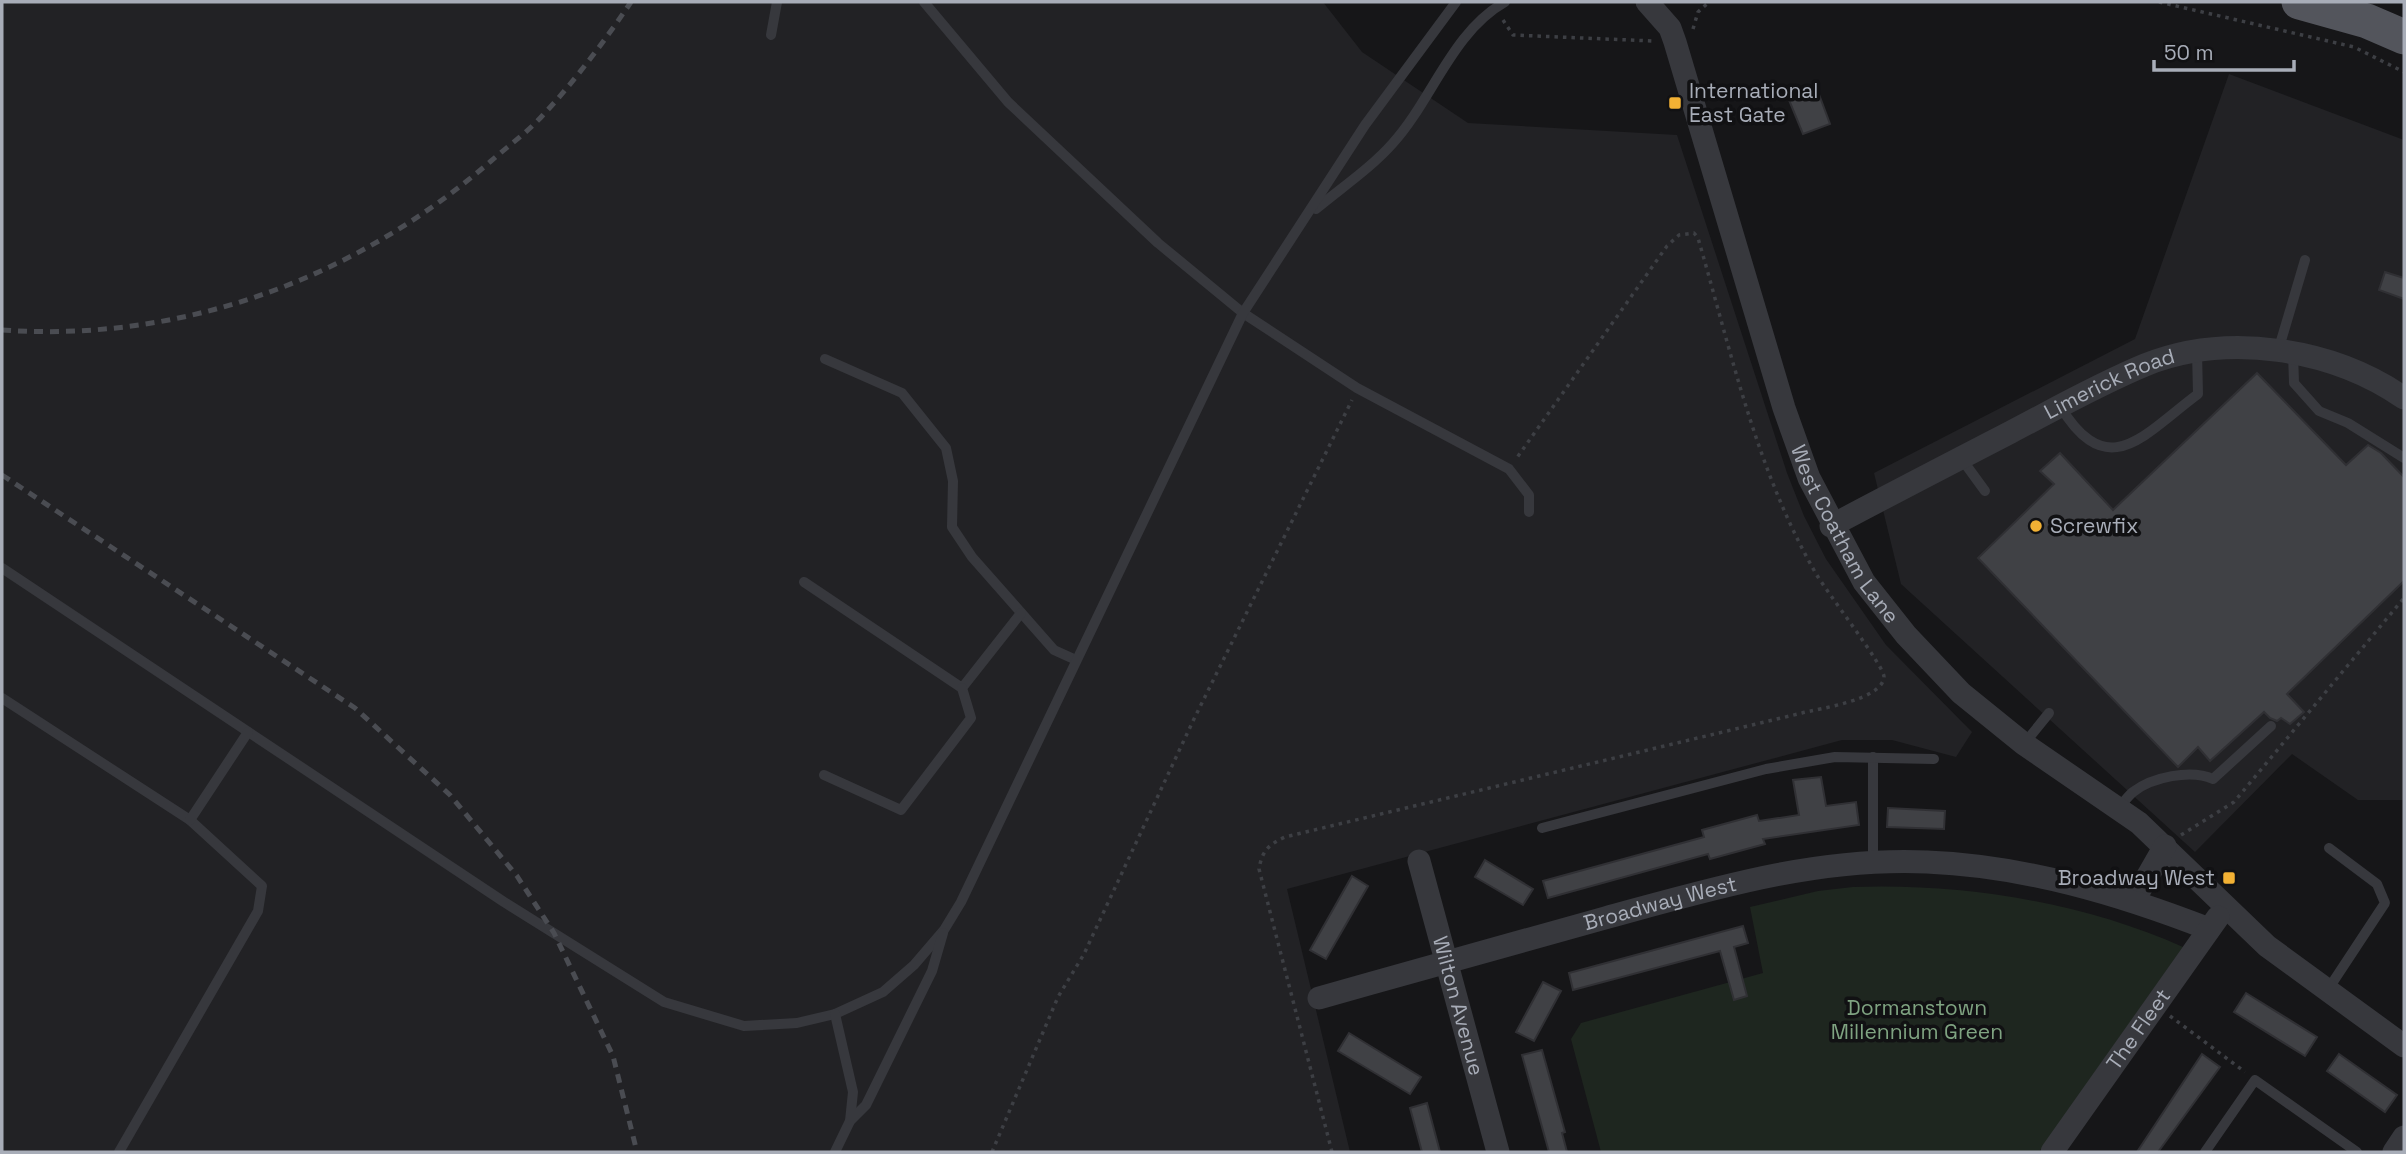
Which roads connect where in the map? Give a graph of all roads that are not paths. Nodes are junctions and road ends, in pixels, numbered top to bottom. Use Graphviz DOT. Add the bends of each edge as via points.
graph roads {
  1 [pos="777,2"];
  2 [pos="924,2"];
  3 [pos="1456,2"];
  4 [pos="1647,2"];
  5 [pos="1673,2"];
  6 [pos="2299,2"];
  7 [pos="1500,5"];
  8 [pos="771,35"];
  9 [pos="1672,35"];
  10 [pos="2404,37"];
  11 [pos="1306,218"];
  12 [pos="2305,260"];
  13 [pos="1242,313"];
  14 [pos="2197,352"];
  15 [pos="2286,352"];
  16 [pos="825,359"];
  17 [pos="2404,398"];
  18 [pos="2060,406"];
  19 [pos="2404,457"];
  20 [pos="1961,458"];
  21 [pos="1985,491"];
  22 [pos="1528,512"];
  23 [pos="1831,526"];
  24 [pos="2,568"];
  25 [pos="804,582"];
  26 [pos="1021,613"];
  27 [pos="1076,660"];
  28 [pos="962,688"];
  29 [pos="2,698"];
  30 [pos="2049,713"];
  31 [pos="2271,726"];
  32 [pos="248,732"];
  33 [pos="2024,744"];
  34 [pos="1873,758"];
  35 [pos="1934,759"];
  36 [pos="824,775"];
  37 [pos="2119,808"];
  38 [pos="190,820"];
  39 [pos="1542,828"];
  40 [pos="2165,846"];
  41 [pos="2329,848"];
  42 [pos="1419,861"];
  43 [pos="1873,862"];
  44 [pos="2134,900"];
  45 [pos="2226,906"];
  46 [pos="2209,929"];
  47 [pos="944,930"];
  48 [pos="1447,962"];
  49 [pos="2327,991"];
  50 [pos="1318,998"];
  51 [pos="835,1014"];
  52 [pos="2401,1035"];
  53 [pos="850,1121"];
  54 [pos="2404,1137"];
  55 [pos="119,1152"];
  56 [pos="835,1152"];
  57 [pos="1498,1152"];
  58 [pos="2052,1152"];
  59 [pos="2205,1152"];
  60 [pos="2357,1152"];
  61 [pos="2394,1152"];
  1 -- 8 [label="lane"];
  2 -- 13 [label="lane" via="1008,102 1158,243"];
  3 -- 11 [label="lane" via="1365,125"];
  4 -- 9 [label="street, West Coatham Lane"];
  5 -- 9 [label="street, West Coatham Lane"];
  6 -- 10 [label="main road"];
  7 -- 11 [label="lane" via="1460,45 1392,144"];
  9 -- 23 [label="street, West Coatham Lane" via="1784,408"];
  11 -- 13 [label="lane"];
  12 -- 15 [label="lane"];
  13 -- 22 [label="lane" via="1357,388 1509,469 1529,495"];
  13 -- 27 [label="lane"];
  14 -- 15 [label="street, Limerick Road"];
  14 -- 18 [label="street, Limerick Road" via="2145,365"];
  14 -- 18 [label="lane" via="2198,394 2126,447 2099,448 2076,432"];
  15 -- 17 [label="street, Limerick Road" via="2331,362 2380,381"];
  15 -- 19 [label="lane" via="2294,383 2319,411"];
  16 -- 26 [label="lane" via="902,393 946,448 953,481 953,527 972,558"];
  18 -- 20 [label="street, Limerick Road"];
  20 -- 21 [label="lane"];
  20 -- 23 [label="street, Limerick Road"];
  23 -- 33 [label="street, West Coatham Lane" via="1864,582 1906,635 1961,693"];
  24 -- 32 [label="lane"];
  25 -- 28 [label="lane"];
  26 -- 27 [label="lane" via="1054,650"];
  26 -- 28 [label="lane"];
  27 -- 47 [label="lane"];
  28 -- 36 [label="lane" via="971,718 901,810"];
  29 -- 38 [label="lane"];
  30 -- 33 [label="lane"];
  31 -- 37 [label="lane" via="2213,779 2200,773 2153,782 2133,792"];
  32 -- 38 [label="lane"];
  32 -- 51 [label="lane" via="664,1002 744,1026 797,1023"];
  33 -- 37 [label="street, West Coatham Lane"];
  34 -- 35 [label="lane"];
  34 -- 39 [label="lane" via="1835,757 1766,769"];
  34 -- 43 [label="lane"];
  37 -- 40 [label="street, West Coatham Lane"];
  38 -- 55 [label="lane" via="262,886 258,912"];
  40 -- 44 [label="street"];
  40 -- 45 [label="street, West Coatham Lane"];
  41 -- 49 [label="lane" via="2377,884 2385,903"];
  42 -- 48 [label="street, Wilton Avenue"];
  43 -- 44 [label="street, Broadway West" via="1966,865"];
  43 -- 48 [label="street, Broadway West" via="1800,869 1739,882"];
  44 -- 46 [label="street, Broadway West"];
  45 -- 46 [label="street, The Fleet"];
  45 -- 49 [label="street" via="2267,946"];
  46 -- 58 [label="street, The Fleet"];
  47 -- 51 [label="lane" via="883,992"];
  47 -- 53 [label="lane" via="932,971 866,1105"];
  48 -- 50 [label="street, Broadway West"];
  48 -- 57 [label="street, Wilton Avenue"];
  49 -- 52 [label="street"];
  51 -- 53 [label="lane" via="853,1092"];
  53 -- 56 [label="lane"];
  54 -- 61 [label="street"];
  59 -- 60 [label="lane" via="2255,1080"];
}
